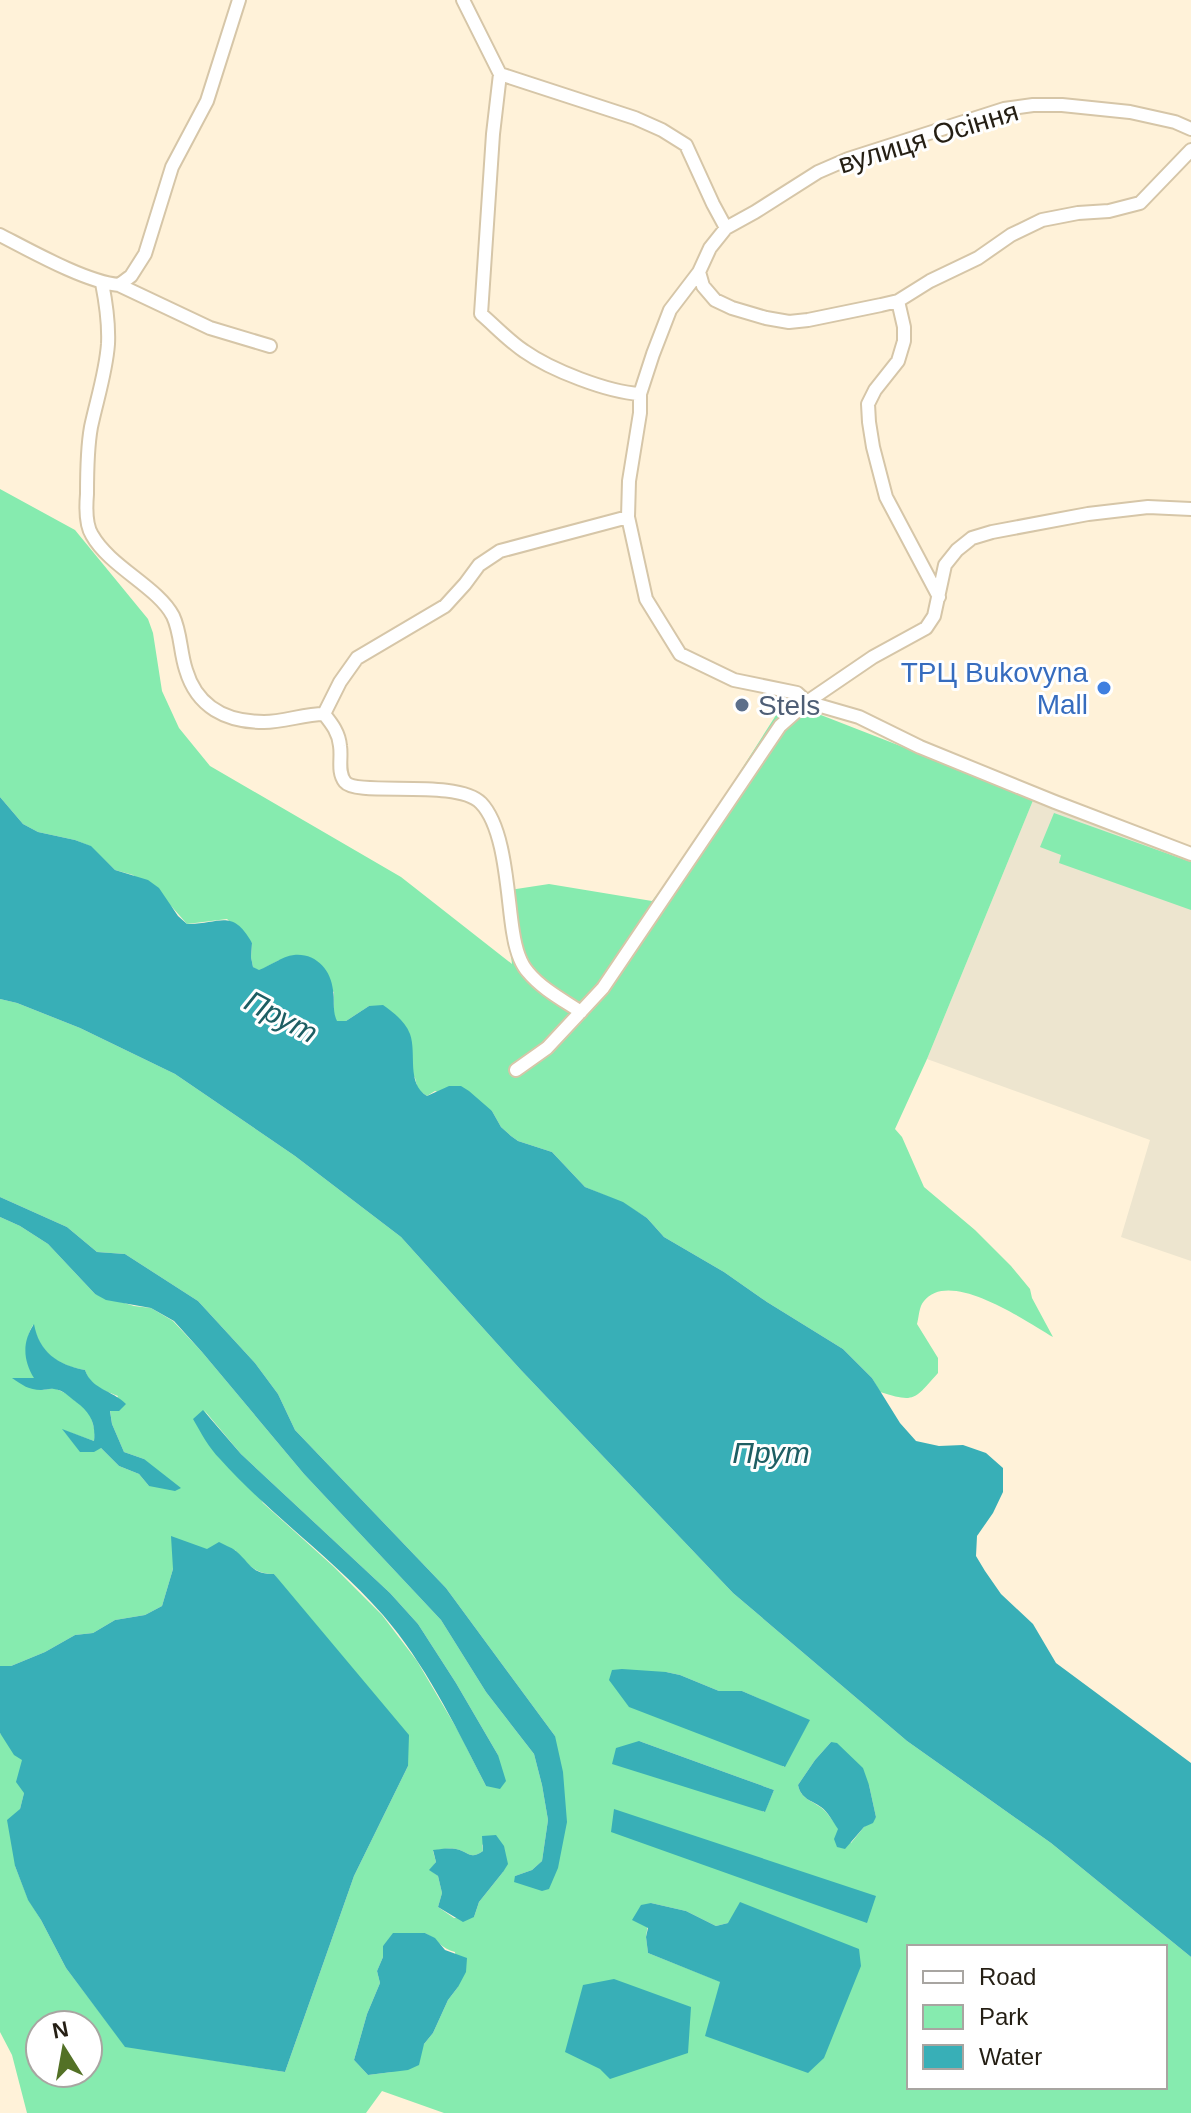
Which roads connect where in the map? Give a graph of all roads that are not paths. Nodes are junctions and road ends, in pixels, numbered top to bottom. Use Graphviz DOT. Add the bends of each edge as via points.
graph roads {
  1 [pos="239,0"];
  2 [pos="463,0"];
  3 [pos="500,74"];
  4 [pos="1191,129"];
  5 [pos="1191,150"];
  6 [pos="726,228"];
  7 [pos="0,235"];
  8 [pos="699,272"];
  9 [pos="102,283"];
  10 [pos="119,285"];
  11 [pos="898,301"];
  12 [pos="270,346"];
  13 [pos="640,394"];
  14 [pos="1191,509"];
  15 [pos="628,517"];
  16 [pos="939,597"];
  17 [pos="807,702"];
  18 [pos="324,714"];
  19 [pos="1191,854"];
  20 [pos="581,1012"];
  21 [pos="516,1070"];
  1 -- 10 [label="street" via="207,101 172,167 145,254"];
  2 -- 3 [label="street"];
  3 -- 6 [label="street" via="635,118 686,145"];
  3 -- 13 [label="street" via="481,314 522,350 562,372"];
  4 -- 6 [label="street, вулиця Осіння" via="1130,112 1062,105 1004,109 848,159"];
  5 -- 11 [label="street" via="1140,203 1042,220"];
  6 -- 8 [label="street"];
  7 -- 9 [label="street"];
  8 -- 11 [label="street" via="715,300 789,322"];
  8 -- 13 [label="street" via="670,310"];
  9 -- 10 [label="street"];
  9 -- 18 [label="street" via="108,342 91,430 86,509 90,533 172,615 196,695 215,712 266,722"];
  10 -- 12 [label="street" via="210,328"];
  11 -- 16 [label="street" via="904,341 898,361 868,404 869,422 886,497"];
  13 -- 15 [label="street"];
  14 -- 16 [label="street" via="1148,507 1088,514 972,538 945,565"];
  15 -- 17 [label="street" via="646,599 680,654 734,680 797,693"];
  15 -- 18 [label="street" via="500,551 479,565 445,606 357,658"];
  16 -- 17 [label="street" via="926,628"];
  17 -- 19 [label="street" via="859,717 920,747"];
  17 -- 20 [label="street" via="780,726 603,988"];
  18 -- 20 [label="street" via="338,737 343,781 352,788 468,794 480,802 501,847 515,945 525,970"];
  20 -- 21 [label="street" via="547,1048"];
}
